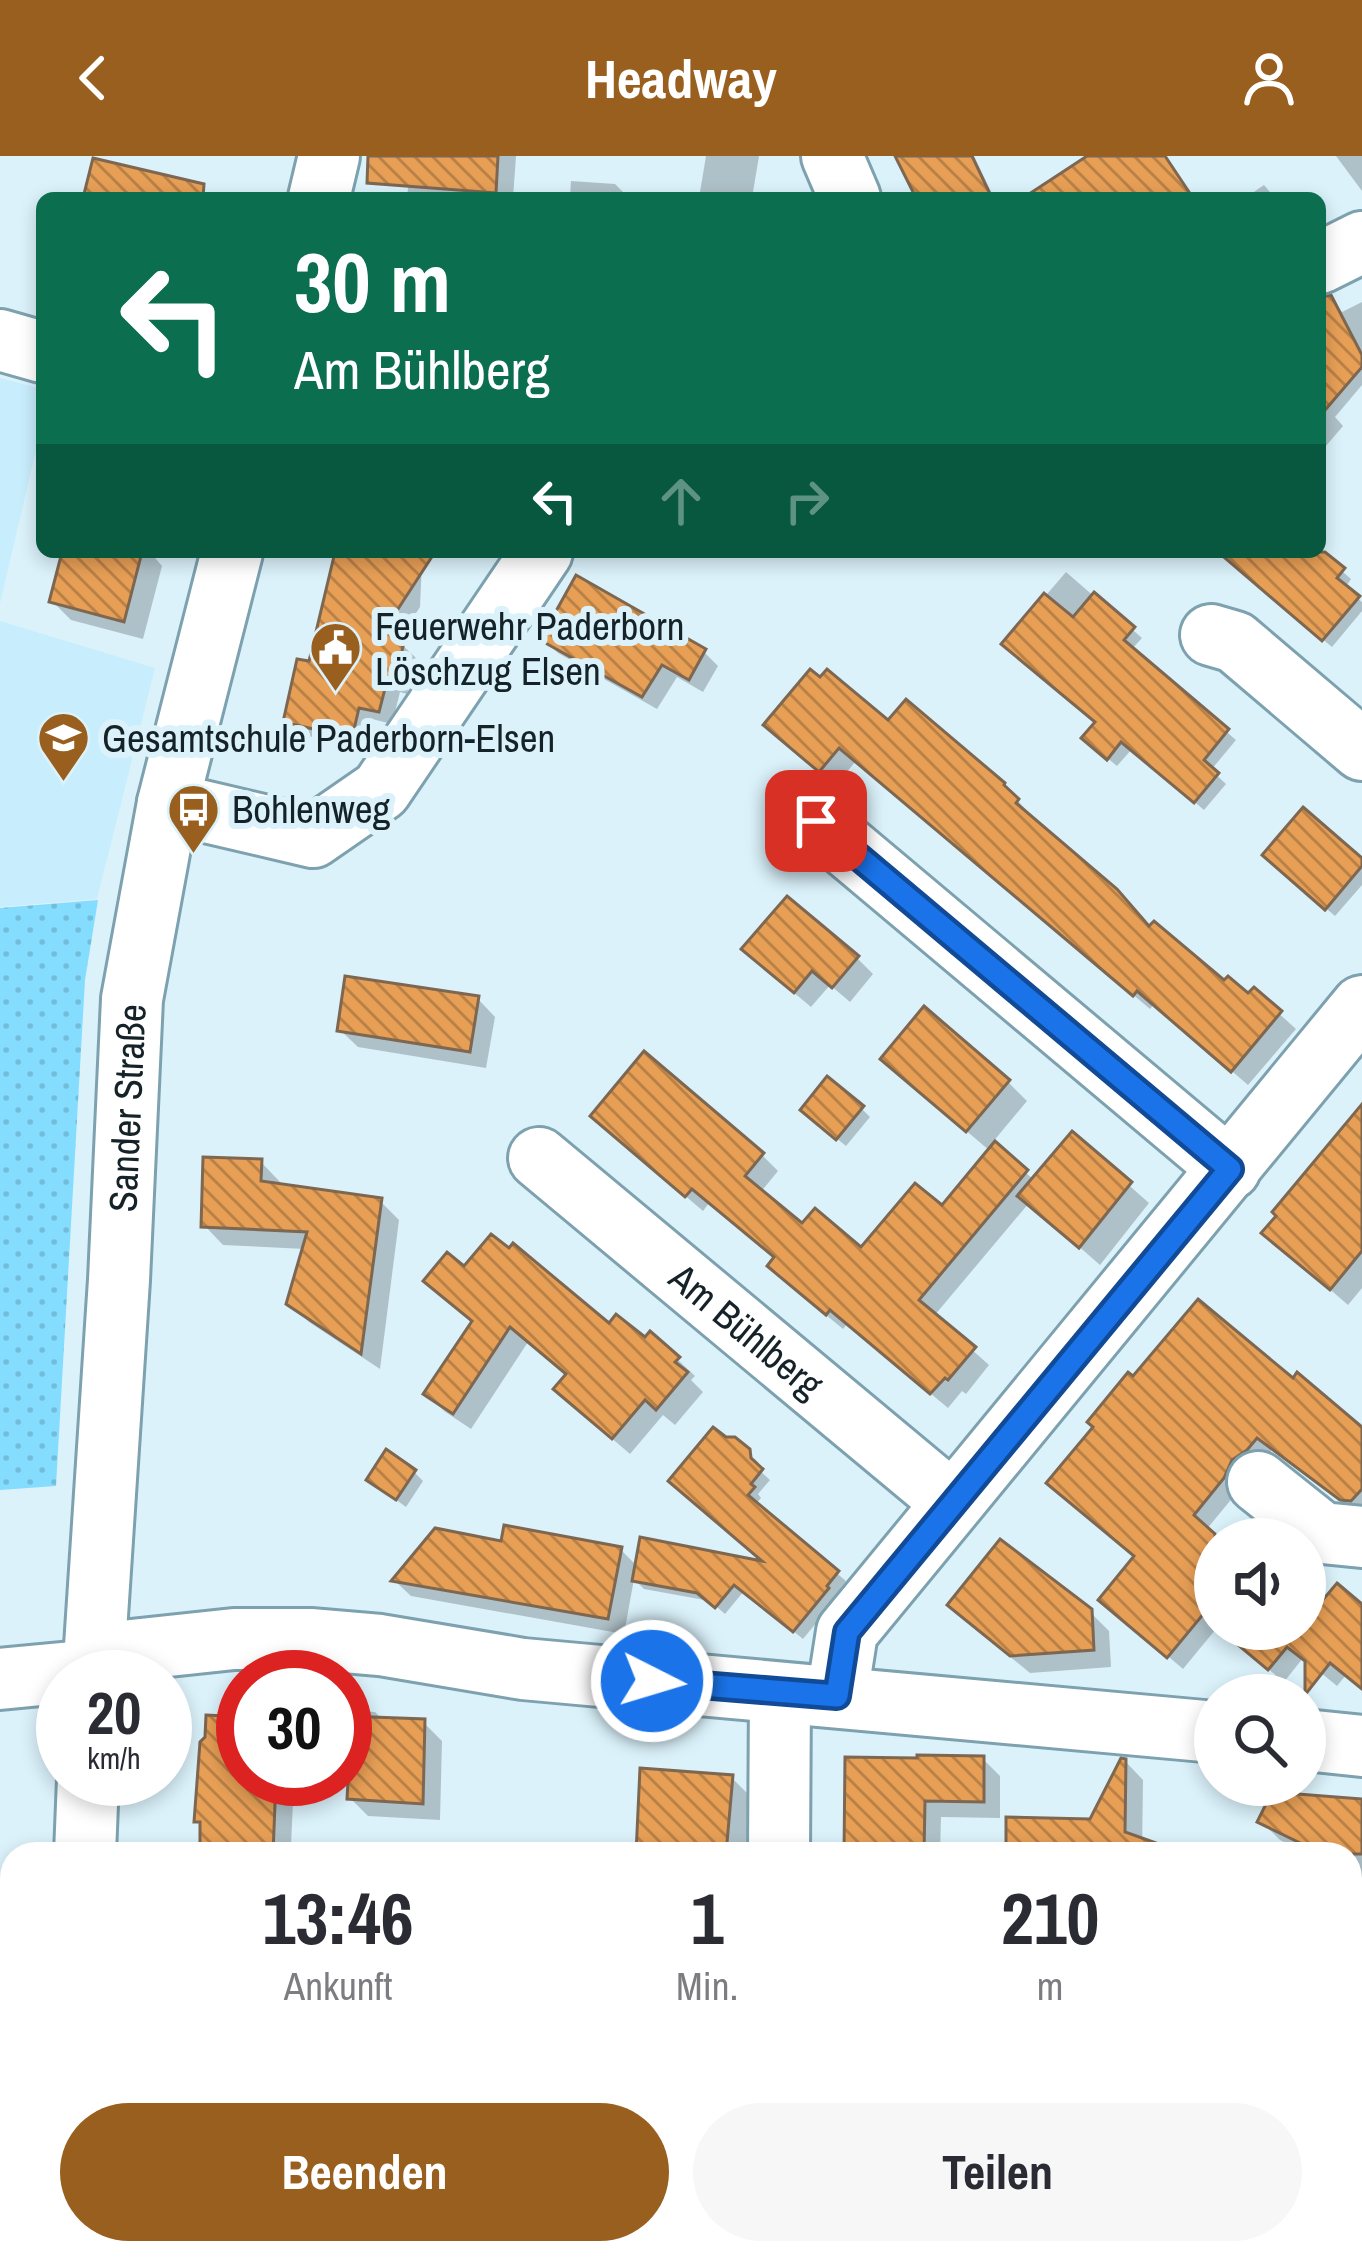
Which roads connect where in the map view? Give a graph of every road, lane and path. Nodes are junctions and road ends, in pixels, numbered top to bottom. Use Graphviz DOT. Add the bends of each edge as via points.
graph roads {
  1 [pos="329,156"];
  2 [pos="832,156"];
  3 [pos="320,192"];
  4 [pos="847,192"];
  5 [pos="1362,242"];
  6 [pos="1326,260"];
  7 [pos="0,340"];
  8 [pos="36,350"];
  9 [pos="230,558"];
  10 [pos="538,558"];
  11 [pos="1210,635"];
  12 [pos="1362,749"];
  13 [pos="168,803"];
  14 [pos="816,821"];
  15 [pos="1362,1006"];
  16 [pos="539,1158"];
  17 [pos="1230,1169"];
  18 [pos="1258,1482"];
  19 [pos="952,1502"];
  20 [pos="1362,1538"];
  21 [pos="95,1650"];
  22 [pos="179,1650"];
  23 [pos="36,1674"];
  24 [pos="0,1678"];
  25 [pos="809,1694"];
  26 [pos="1194,1730"];
  27 [pos="1326,1742"];
  28 [pos="1362,1746"];
  29 [pos="87,1806"];
  30 [pos="85,1842"];
  31 [pos="781,1842"];
  1 -- 3 [label="street"];
  2 -- 4 [label="street"];
  5 -- 6 [label="street"];
  7 -- 8 [label="street"];
  9 -- 13 [label="street, Sander Straße"];
  10 -- 13 [label="street" via="381,790 313,837"];
  11 -- 12 [label="street" via="1235,642"];
  13 -- 21 [label="street, Sander Straße" via="132,999"];
  14 -- 17 [label="street"];
  15 -- 17 [label="street"];
  16 -- 19 [label="street, Am Bühlberg"];
  17 -- 19 [label="street"];
  18 -- 20 [label="street" via="1322,1533"];
  19 -- 25 [label="street" via="847,1632"];
  22 -- 25 [label="street" via="234,1639 310,1640"];
  23 -- 24 [label="street"];
  25 -- 26 [label="street"];
  25 -- 31 [label="street"];
  27 -- 28 [label="street"];
  29 -- 30 [label="street"];
}
